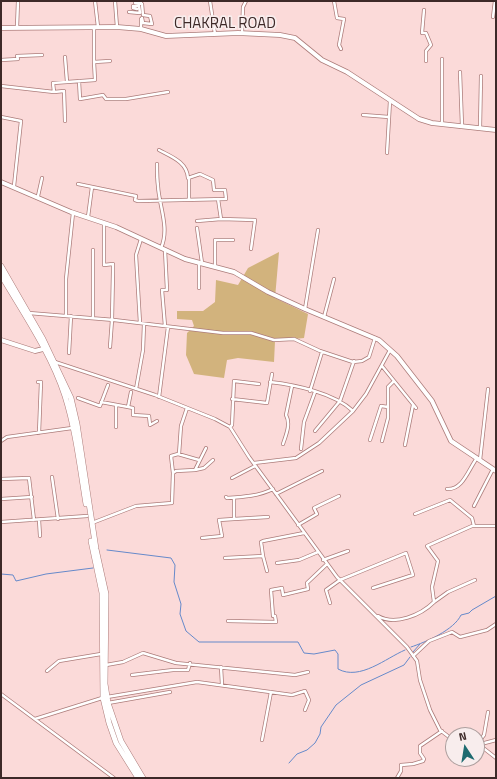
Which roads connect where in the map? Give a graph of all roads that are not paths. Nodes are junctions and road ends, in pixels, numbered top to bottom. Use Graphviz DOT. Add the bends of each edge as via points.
graph roads {
  1 [pos="18,1"];
  2 [pos="95,1"];
  3 [pos="115,1"];
  4 [pos="210,1"];
  5 [pos="246,1"];
  6 [pos="334,1"];
  7 [pos="495,1"];
  8 [pos="138,2"];
  9 [pos="137,9"];
  10 [pos="424,10"];
  11 [pos="129,12"];
  12 [pos="493,17"];
  13 [pos="142,18"];
  14 [pos="17,27"];
  15 [pos="96,27"];
  16 [pos="117,27"];
  17 [pos="1,28"];
  18 [pos="141,29"];
  19 [pos="215,34"];
  20 [pos="242,34"];
  21 [pos="341,49"];
  22 [pos="42,55"];
  23 [pos="65,58"];
  24 [pos="442,59"];
  25 [pos="1,60"];
  26 [pos="110,61"];
  27 [pos="426,61"];
  28 [pos="94,62"];
  29 [pos="460,72"];
  30 [pos="481,76"];
  31 [pos="79,81"];
  32 [pos="67,82"];
  33 [pos="1,86"];
  34 [pos="54,92"];
  35 [pos="168,92"];
  36 [pos="390,101"];
  37 [pos="363,115"];
  38 [pos="1,117"];
  39 [pos="389,117"];
  40 [pos="65,121"];
  41 [pos="442,124"];
  42 [pos="462,126"];
  43 [pos="480,129"];
  44 [pos="496,130"];
  45 [pos="159,150"];
  46 [pos="388,153"];
  47 [pos="157,164"];
  48 [pos="42,178"];
  49 [pos="189,178"];
  50 [pos="1,182"];
  51 [pos="78,184"];
  52 [pos="14,186"];
  53 [pos="92,187"];
  54 [pos="38,196"];
  55 [pos="189,199"];
  56 [pos="218,199"];
  57 [pos="160,200"];
  58 [pos="73,212"];
  59 [pos="88,217"];
  60 [pos="221,219"];
  61 [pos="197,221"];
  62 [pos="104,223"];
  63 [pos="197,228"];
  64 [pos="318,230"];
  65 [pos="141,239"];
  66 [pos="233,240"];
  67 [pos="163,249"];
  68 [pos="251,249"];
  69 [pos="93,250"];
  70 [pos="200,264"];
  71 [pos="1,266"];
  72 [pos="216,266"];
  73 [pos="1,275"];
  74 [pos="334,280"];
  75 [pos="199,288"];
  76 [pos="305,309"];
  77 [pos="28,313"];
  78 [pos="66,316"];
  79 [pos="71,316"];
  80 [pos="93,318"];
  81 [pos="324,318"];
  82 [pos="112,320"];
  83 [pos="140,323"];
  84 [pos="144,324"];
  85 [pos="166,326"];
  86 [pos="376,338"];
  87 [pos="1,340"];
  88 [pos="110,347"];
  89 [pos="46,349"];
  90 [pos="390,349"];
  91 [pos="69,352"];
  92 [pos="322,352"];
  93 [pos="55,362"];
  94 [pos="354,362"];
  95 [pos="382,366"];
  96 [pos="272,374"];
  97 [pos="394,381"];
  98 [pos="38,382"];
  99 [pos="270,382"];
  100 [pos="259,384"];
  101 [pos="108,385"];
  102 [pos="292,386"];
  103 [pos="136,389"];
  104 [pos="488,389"];
  105 [pos="310,391"];
  106 [pos="131,392"];
  107 [pos="315,392"];
  108 [pos="159,397"];
  109 [pos="78,398"];
  110 [pos="232,399"];
  111 [pos="102,402"];
  112 [pos="340,402"];
  113 [pos="413,404"];
  114 [pos="116,405"];
  115 [pos="128,407"];
  116 [pos="388,407"];
  117 [pos="187,408"];
  118 [pos="416,408"];
  119 [pos="353,411"];
  120 [pos="157,421"];
  121 [pos="116,427"];
  122 [pos="230,427"];
  123 [pos="73,428"];
  124 [pos="315,431"];
  125 [pos="39,433"];
  126 [pos="370,440"];
  127 [pos="1,441"];
  128 [pos="382,441"];
  129 [pos="283,444"];
  130 [pos="405,445"];
  131 [pos="206,448"];
  132 [pos="301,449"];
  133 [pos="179,454"];
  134 [pos="478,459"];
  135 [pos="199,460"];
  136 [pos="213,460"];
  137 [pos="254,465"];
  138 [pos="195,470"];
  139 [pos="495,470"];
  140 [pos="322,471"];
  141 [pos="173,473"];
  142 [pos="52,477"];
  143 [pos="232,478"];
  144 [pos="1,479"];
  145 [pos="272,489"];
  146 [pos="447,489"];
  147 [pos="276,494"];
  148 [pos="32,496"];
  149 [pos="339,496"];
  150 [pos="226,497"];
  151 [pos="234,498"];
  152 [pos="1,500"];
  153 [pos="474,506"];
  154 [pos="415,514"];
  155 [pos="88,516"];
  156 [pos="268,517"];
  157 [pos="58,519"];
  158 [pos="234,519"];
  159 [pos="34,520"];
  160 [pos="39,520"];
  161 [pos="1,522"];
  162 [pos="92,524"];
  163 [pos="298,525"];
  164 [pos="474,526"];
  165 [pos="496,526"];
  166 [pos="304,533"];
  167 [pos="40,536"];
  168 [pos="202,538"];
  169 [pos="348,550"];
  170 [pos="318,552"];
  171 [pos="263,556"];
  172 [pos="225,558"];
  173 [pos="323,560"];
  174 [pos="277,563"];
  175 [pos="327,564"];
  176 [pos="267,571"];
  177 [pos="340,580"];
  178 [pos="475,580"];
  179 [pos="373,588"];
  180 [pos="434,602"];
  181 [pos="330,603"];
  182 [pos="374,614"];
  183 [pos="228,621"];
  184 [pos="496,624"];
  185 [pos="102,654"];
  186 [pos="413,656"];
  187 [pos="190,663"];
  188 [pos="105,665"];
  189 [pos="220,667"];
  190 [pos="47,672"];
  191 [pos="308,672"];
  192 [pos="132,675"];
  193 [pos="222,685"];
  194 [pos="170,692"];
  195 [pos="271,692"];
  196 [pos="1,694"];
  197 [pos="106,699"];
  198 [pos="305,710"];
  199 [pos="488,712"];
  200 [pos="35,719"];
  201 [pos="485,728"];
  202 [pos="442,730"];
  203 [pos="445,733"];
  204 [pos="262,740"];
  205 [pos="496,740"];
  206 [pos="485,743"];
  207 [pos="485,749"];
  208 [pos="496,758"];
  209 [pos="114,778"];
  210 [pos="138,778"];
  211 [pos="143,778"];
  212 [pos="397,778"];
  1 -- 14 [label="street"];
  2 -- 15 [label="street"];
  3 -- 16 [label="street"];
  4 -- 19 [label="street"];
  5 -- 20 [label="street" via="243,7"];
  6 -- 21 [label="street" via="337,18 344,19 339,44"];
  7 -- 12 [label="street"];
  8 -- 13 [label="street" via="143,15 150,16 152,24 143,23"];
  8 -- 18 [label="street"];
  9 -- 11 [label="street" via="133,6 139,6 140,14"];
  10 -- 27 [label="street" via="422,33 426,33 431,45 426,51"];
  14 -- 15 [label="street, CHAKRAL ROAD"];
  14 -- 17 [label="street, CHAKRAL ROAD"];
  15 -- 16 [label="street, CHAKRAL ROAD"];
  15 -- 28 [label="street"];
  16 -- 18 [label="street, CHAKRAL ROAD"];
  18 -- 19 [label="street, CHAKRAL ROAD" via="166,36"];
  19 -- 20 [label="street, CHAKRAL ROAD"];
  20 -- 36 [label="street, CHAKRAL ROAD" via="295,38 322,60 346,72"];
  22 -- 25 [label="street" via="17,56 18,59"];
  23 -- 32 [label="street"];
  24 -- 41 [label="street"];
  26 -- 28 [label="street"];
  28 -- 31 [label="street" via="95,80"];
  29 -- 42 [label="street"];
  30 -- 43 [label="street"];
  31 -- 32 [label="street"];
  31 -- 35 [label="street" via="80,99 103,95 106,99 126,99"];
  32 -- 34 [label="street" via="53,83"];
  33 -- 34 [label="street"];
  34 -- 40 [label="street" via="64,91"];
  36 -- 39 [label="street"];
  36 -- 41 [label="street, CHAKRAL ROAD" via="419,119"];
  37 -- 39 [label="street"];
  38 -- 52 [label="street" via="21,121"];
  39 -- 46 [label="street"];
  41 -- 42 [label="street, CHAKRAL ROAD"];
  42 -- 43 [label="street, CHAKRAL ROAD"];
  43 -- 44 [label="street, CHAKRAL ROAD"];
  45 -- 49 [label="street" via="184,165"];
  47 -- 57 [label="street"];
  48 -- 54 [label="street"];
  49 -- 55 [label="street"];
  49 -- 56 [label="street" via="200,174 213,180 214,190 225,190 226,199"];
  50 -- 52 [label="street"];
  51 -- 53 [label="street"];
  52 -- 54 [label="street"];
  53 -- 57 [label="street" via="136,196 135,200 138,201"];
  53 -- 59 [label="street"];
  54 -- 58 [label="street"];
  55 -- 56 [label="street"];
  55 -- 57 [label="street"];
  56 -- 60 [label="street"];
  57 -- 67 [label="street" via="164,219"];
  58 -- 59 [label="street"];
  58 -- 78 [label="street" via="66,279"];
  59 -- 62 [label="street"];
  60 -- 61 [label="street"];
  60 -- 68 [label="street" via="255,220"];
  62 -- 65 [label="street"];
  62 -- 82 [label="street" via="104,265 113,264"];
  63 -- 70 [label="street"];
  64 -- 76 [label="street"];
  65 -- 67 [label="street"];
  65 -- 83 [label="street" via="136,255"];
  66 -- 72 [label="street" via="215,240"];
  67 -- 70 [label="street"];
  67 -- 85 [label="street" via="167,290 162,290"];
  69 -- 80 [label="street"];
  70 -- 72 [label="street"];
  70 -- 75 [label="street"];
  71 -- 77 [label="highway"];
  72 -- 76 [label="street" via="234,272 268,292"];
  73 -- 89 [label="highway"];
  74 -- 81 [label="street"];
  76 -- 81 [label="street"];
  77 -- 78 [label="street"];
  77 -- 89 [label="highway"];
  78 -- 79 [label="street"];
  79 -- 80 [label="street"];
  79 -- 91 [label="street"];
  80 -- 82 [label="street"];
  81 -- 86 [label="street"];
  82 -- 83 [label="street"];
  82 -- 88 [label="street"];
  83 -- 84 [label="street"];
  84 -- 85 [label="street"];
  84 -- 103 [label="street" via="143,350"];
  85 -- 92 [label="street" via="223,333 252,333 274,340 294,339"];
  85 -- 108 [label="street"];
  86 -- 90 [label="street"];
  86 -- 94 [label="street" via="369,357"];
  87 -- 89 [label="street" via="35,351"];
  89 -- 93 [label="highway"];
  89 -- 123 [label="highway" via="60,382"];
  90 -- 95 [label="street"];
  90 -- 134 [label="street" via="432,401 451,441"];
  92 -- 94 [label="street"];
  92 -- 105 [label="street"];
  93 -- 103 [label="street"];
  93 -- 162 [label="highway" via="74,411"];
  94 -- 112 [label="street"];
  95 -- 97 [label="street"];
  95 -- 119 [label="street"];
  96 -- 99 [label="street"];
  97 -- 113 [label="street"];
  97 -- 116 [label="street" via="388,387"];
  98 -- 125 [label="street" via="41,382"];
  99 -- 102 [label="street"];
  99 -- 110 [label="street" via="267,403"];
  100 -- 110 [label="street" via="234,381"];
  101 -- 111 [label="street"];
  102 -- 105 [label="street"];
  102 -- 129 [label="street" via="286,415 288,429"];
  103 -- 108 [label="street"];
  104 -- 134 [label="street"];
  105 -- 107 [label="street"];
  106 -- 115 [label="street"];
  107 -- 112 [label="street"];
  107 -- 132 [label="street" via="304,422"];
  108 -- 117 [label="street"];
  109 -- 111 [label="street" via="100,406"];
  110 -- 122 [label="street"];
  111 -- 114 [label="street"];
  112 -- 119 [label="street"];
  112 -- 124 [label="street"];
  113 -- 118 [label="street"];
  113 -- 130 [label="street"];
  114 -- 115 [label="street"];
  114 -- 121 [label="street"];
  115 -- 120 [label="street" via="133,408 133,416 149,416 150,425"];
  116 -- 126 [label="street" via="381,406"];
  116 -- 128 [label="street"];
  117 -- 122 [label="street"];
  117 -- 133 [label="street" via="181,426"];
  119 -- 137 [label="street" via="319,443 296,458"];
  122 -- 137 [label="street"];
  123 -- 125 [label="street"];
  123 -- 155 [label="highway"];
  125 -- 127 [label="street" via="7,437"];
  131 -- 135 [label="street"];
  133 -- 135 [label="street"];
  133 -- 141 [label="street" via="172,456"];
  134 -- 139 [label="street"];
  134 -- 146 [label="street" via="459,487"];
  135 -- 138 [label="street"];
  136 -- 138 [label="street" via="204,468"];
  137 -- 143 [label="street"];
  137 -- 145 [label="street"];
  138 -- 141 [label="street"];
  139 -- 153 [label="street"];
  140 -- 147 [label="street"];
  141 -- 162 [label="street" via="172,503 136,506"];
  142 -- 157 [label="street"];
  144 -- 148 [label="street" via="29,478"];
  145 -- 147 [label="street"];
  145 -- 151 [label="street"];
  147 -- 163 [label="street"];
  148 -- 152 [label="street"];
  148 -- 159 [label="street"];
  149 -- 163 [label="street" via="314,508 317,514"];
  150 -- 151 [label="street"];
  151 -- 158 [label="street"];
  154 -- 164 [label="street" via="450,500 472,518"];
  155 -- 157 [label="street"];
  155 -- 185 [label="highway" via="102,593"];
  156 -- 158 [label="street"];
  157 -- 160 [label="street"];
  158 -- 168 [label="street" via="219,520 222,536"];
  159 -- 160 [label="street"];
  159 -- 161 [label="street"];
  160 -- 167 [label="street"];
  162 -- 188 [label="highway" via="106,594"];
  163 -- 166 [label="street"];
  164 -- 165 [label="street"];
  164 -- 180 [label="street" via="427,546 438,561 432,587"];
  166 -- 170 [label="street"];
  166 -- 171 [label="street" via="263,541"];
  169 -- 173 [label="street"];
  170 -- 173 [label="street"];
  170 -- 174 [label="street" via="299,560"];
  171 -- 172 [label="street"];
  171 -- 176 [label="street"];
  173 -- 175 [label="street"];
  175 -- 177 [label="street"];
  175 -- 183 [label="street" via="307,583 308,589 283,595 282,588 272,590 273,616 276,622"];
  177 -- 179 [label="street" via="406,553 413,575"];
  177 -- 181 [label="street" via="326,590"];
  177 -- 182 [label="street"];
  178 -- 180 [label="street" via="448,592"];
  180 -- 182 [label="street" via="427,608 402,619 384,620"];
  182 -- 186 [label="street"];
  184 -- 186 [label="street" via="487,630 460,637 452,632 429,641"];
  185 -- 190 [label="street" via="59,660"];
  185 -- 197 [label="highway"];
  186 -- 202 [label="street" via="417,661 430,710"];
  187 -- 188 [label="street" via="176,663 143,653 123,662"];
  187 -- 189 [label="street"];
  187 -- 192 [label="street" via="188,670"];
  188 -- 197 [label="highway"];
  189 -- 191 [label="street" via="295,675"];
  189 -- 193 [label="street"];
  193 -- 195 [label="street"];
  193 -- 197 [label="street" via="197,682"];
  194 -- 197 [label="street"];
  195 -- 198 [label="street" via="292,695 305,691 309,700"];
  195 -- 204 [label="street"];
  196 -- 200 [label="street"];
  197 -- 200 [label="street"];
  197 -- 210 [label="highway" via="109,722 116,743"];
  197 -- 211 [label="highway" via="121,740"];
  199 -- 201 [label="street"];
  200 -- 209 [label="street"];
  202 -- 203 [label="street"];
  202 -- 212 [label="street" via="420,746 423,761 401,765 401,772"];
  205 -- 206 [label="street"];
  207 -- 208 [label="street"];
}
